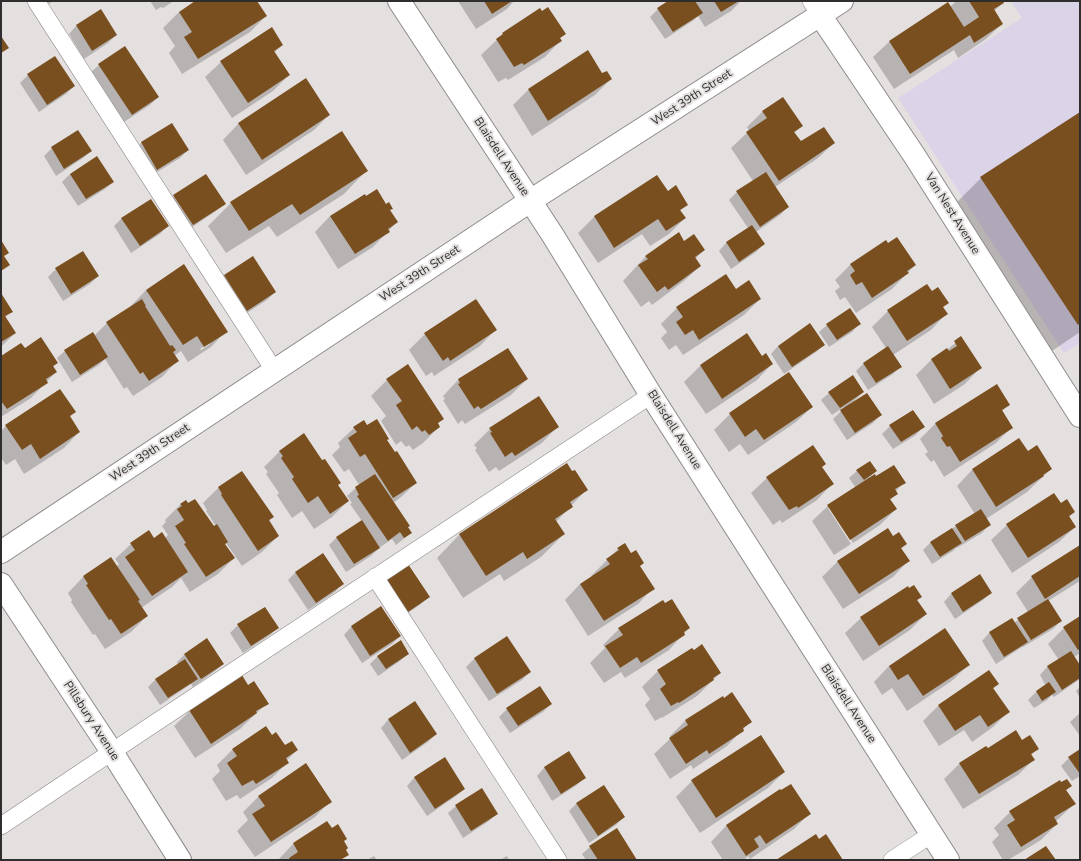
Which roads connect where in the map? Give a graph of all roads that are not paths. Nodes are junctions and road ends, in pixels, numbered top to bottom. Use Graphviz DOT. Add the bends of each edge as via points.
graph roads {
  1 [pos="36,1"];
  2 [pos="400,1"];
  3 [pos="842,1"];
  4 [pos="815,8"];
  5 [pos="530,201"];
  6 [pos="274,370"];
  7 [pos="651,395"];
  8 [pos="1080,416"];
  9 [pos="1,552"];
  10 [pos="375,577"];
  11 [pos="1,584"];
  12 [pos="112,752"];
  13 [pos="1,826"];
  14 [pos="932,834"];
  15 [pos="180,860"];
  16 [pos="558,860"];
  17 [pos="892,860"];
  18 [pos="948,860"];
  1 -- 6 [label="lane"];
  2 -- 5 [label="street, Blaisdell Avenue"];
  3 -- 4 [label="street, West 39th Street"];
  4 -- 5 [label="street, West 39th Street"];
  4 -- 8 [label="street, Van Nest Avenue" via="914,155"];
  5 -- 6 [label="street, West 39th Street"];
  5 -- 7 [label="street, Blaisdell Avenue"];
  6 -- 9 [label="street, West 39th Street"];
  7 -- 10 [label="lane"];
  7 -- 14 [label="street, Blaisdell Avenue"];
  10 -- 12 [label="lane"];
  10 -- 16 [label="lane"];
  11 -- 12 [label="street, Pillsbury Avenue"];
  12 -- 13 [label="lane"];
  12 -- 15 [label="street, Pillsbury Avenue"];
  14 -- 17 [label="lane"];
  14 -- 18 [label="street, Blaisdell Avenue"];
}
